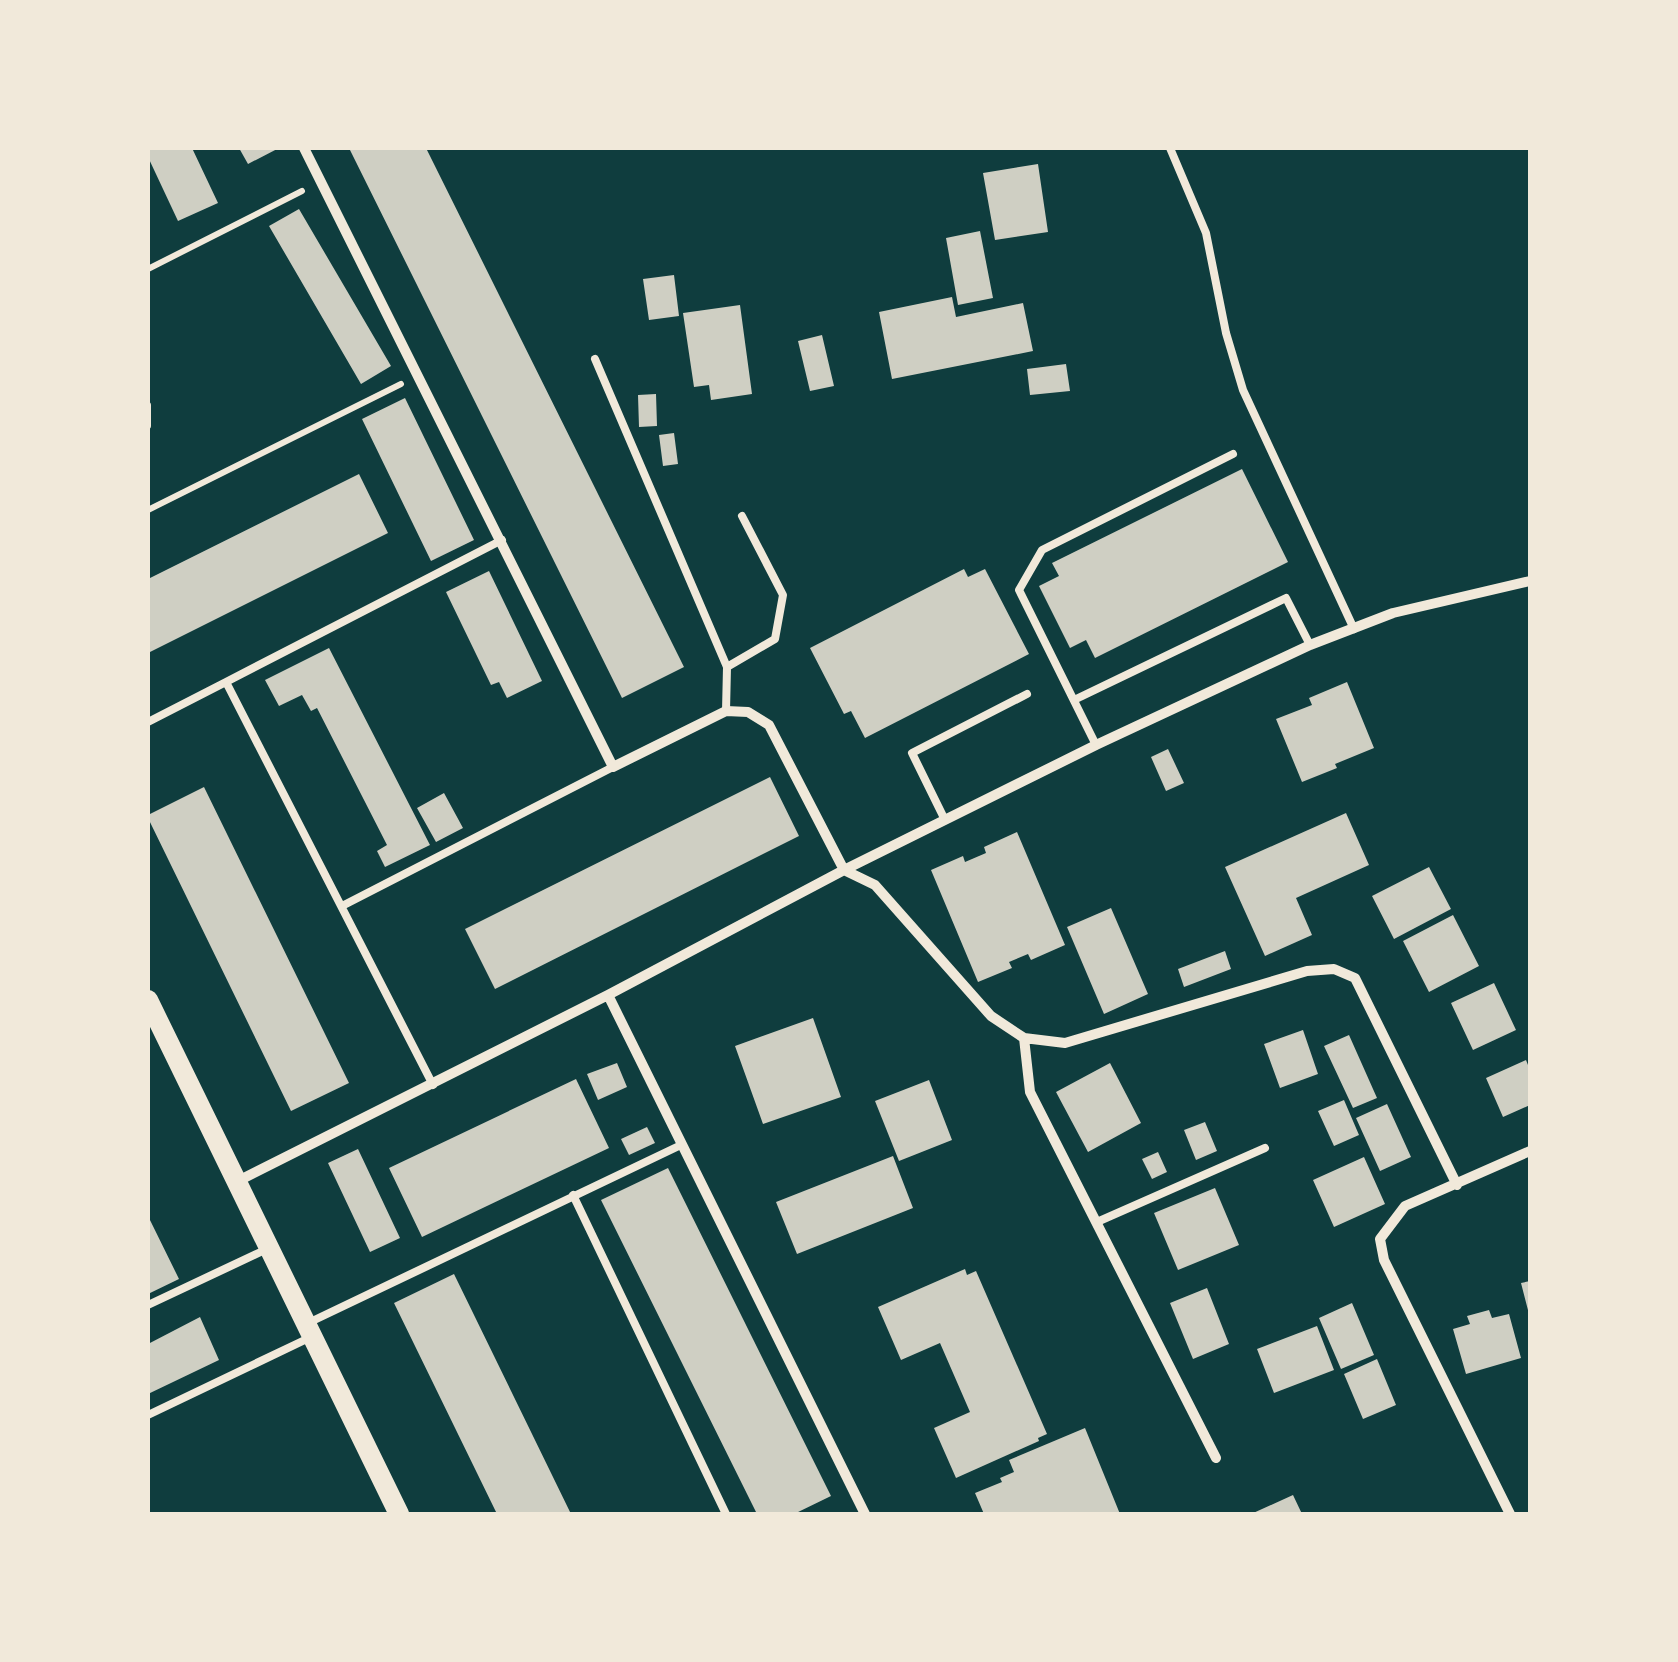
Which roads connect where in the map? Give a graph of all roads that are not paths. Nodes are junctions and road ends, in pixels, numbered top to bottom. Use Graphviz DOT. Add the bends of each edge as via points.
graph roads {
  1 [pos="304,148"];
  2 [pos="1170,148"];
  3 [pos="596,359"];
  4 [pos="1233,454"];
  5 [pos="742,516"];
  6 [pos="502,540"];
  7 [pos="1530,581"];
  8 [pos="1354,629"];
  9 [pos="1310,645"];
  10 [pos="728,668"];
  11 [pos="226,682"];
  12 [pos="1027,694"];
  13 [pos="1074,700"];
  14 [pos="726,711"];
  15 [pos="148,722"];
  16 [pos="1096,745"];
  17 [pos="613,767"];
  18 [pos="944,818"];
  19 [pos="844,870"];
  20 [pos="342,906"];
  21 [pos="608,995"];
  22 [pos="148,1000"];
  23 [pos="1024,1038"];
  24 [pos="433,1085"];
  25 [pos="681,1145"];
  26 [pos="1265,1148"];
  27 [pos="1530,1152"];
  28 [pos="236,1182"];
  29 [pos="1457,1185"];
  30 [pos="574,1195"];
  31 [pos="1096,1222"];
  32 [pos="269,1248"];
  33 [pos="148,1305"];
  34 [pos="310,1330"];
  35 [pos="148,1415"];
  36 [pos="1216,1458"];
  37 [pos="400,1514"];
  38 [pos="726,1514"];
  39 [pos="866,1514"];
  40 [pos="1510,1514"];
  1 -- 6 [label="street"];
  2 -- 8 [label="lane" via="1206,233 1244,390"];
  3 -- 10 [label="lane"];
  4 -- 13 [label="lane" via="1042,550 1019,590"];
  5 -- 10 [label="lane" via="783,595 776,639"];
  6 -- 11 [label="lane"];
  6 -- 17 [label="street"];
  7 -- 8 [label="street" via="1392,613"];
  8 -- 9 [label="street"];
  9 -- 13 [label="lane" via="1286,598"];
  9 -- 16 [label="street"];
  10 -- 14 [label="lane"];
  11 -- 15 [label="lane"];
  11 -- 20 [label="lane"];
  12 -- 18 [label="lane" via="912,753"];
  13 -- 16 [label="lane"];
  14 -- 17 [label="street"];
  14 -- 19 [label="street" via="748,712 769,725"];
  16 -- 18 [label="street"];
  17 -- 20 [label="lane"];
  18 -- 19 [label="street"];
  19 -- 21 [label="street"];
  19 -- 23 [label="street" via="875,886 991,1016"];
  20 -- 24 [label="lane"];
  21 -- 24 [label="street"];
  21 -- 25 [label="street"];
  22 -- 28 [label="main road"];
  23 -- 29 [label="street" via="1065,1043 1307,971 1334,969 1355,978"];
  23 -- 31 [label="street" via="1030,1092"];
  24 -- 28 [label="street"];
  25 -- 30 [label="lane"];
  25 -- 39 [label="street"];
  26 -- 31 [label="lane"];
  27 -- 29 [label="street"];
  28 -- 32 [label="main road"];
  29 -- 40 [label="street" via="1405,1206 1380,1239 1384,1260"];
  30 -- 34 [label="lane"];
  30 -- 38 [label="lane"];
  31 -- 36 [label="street"];
  32 -- 33 [label="lane"];
  32 -- 34 [label="main road"];
  34 -- 35 [label="lane"];
  34 -- 37 [label="main road"];
}
